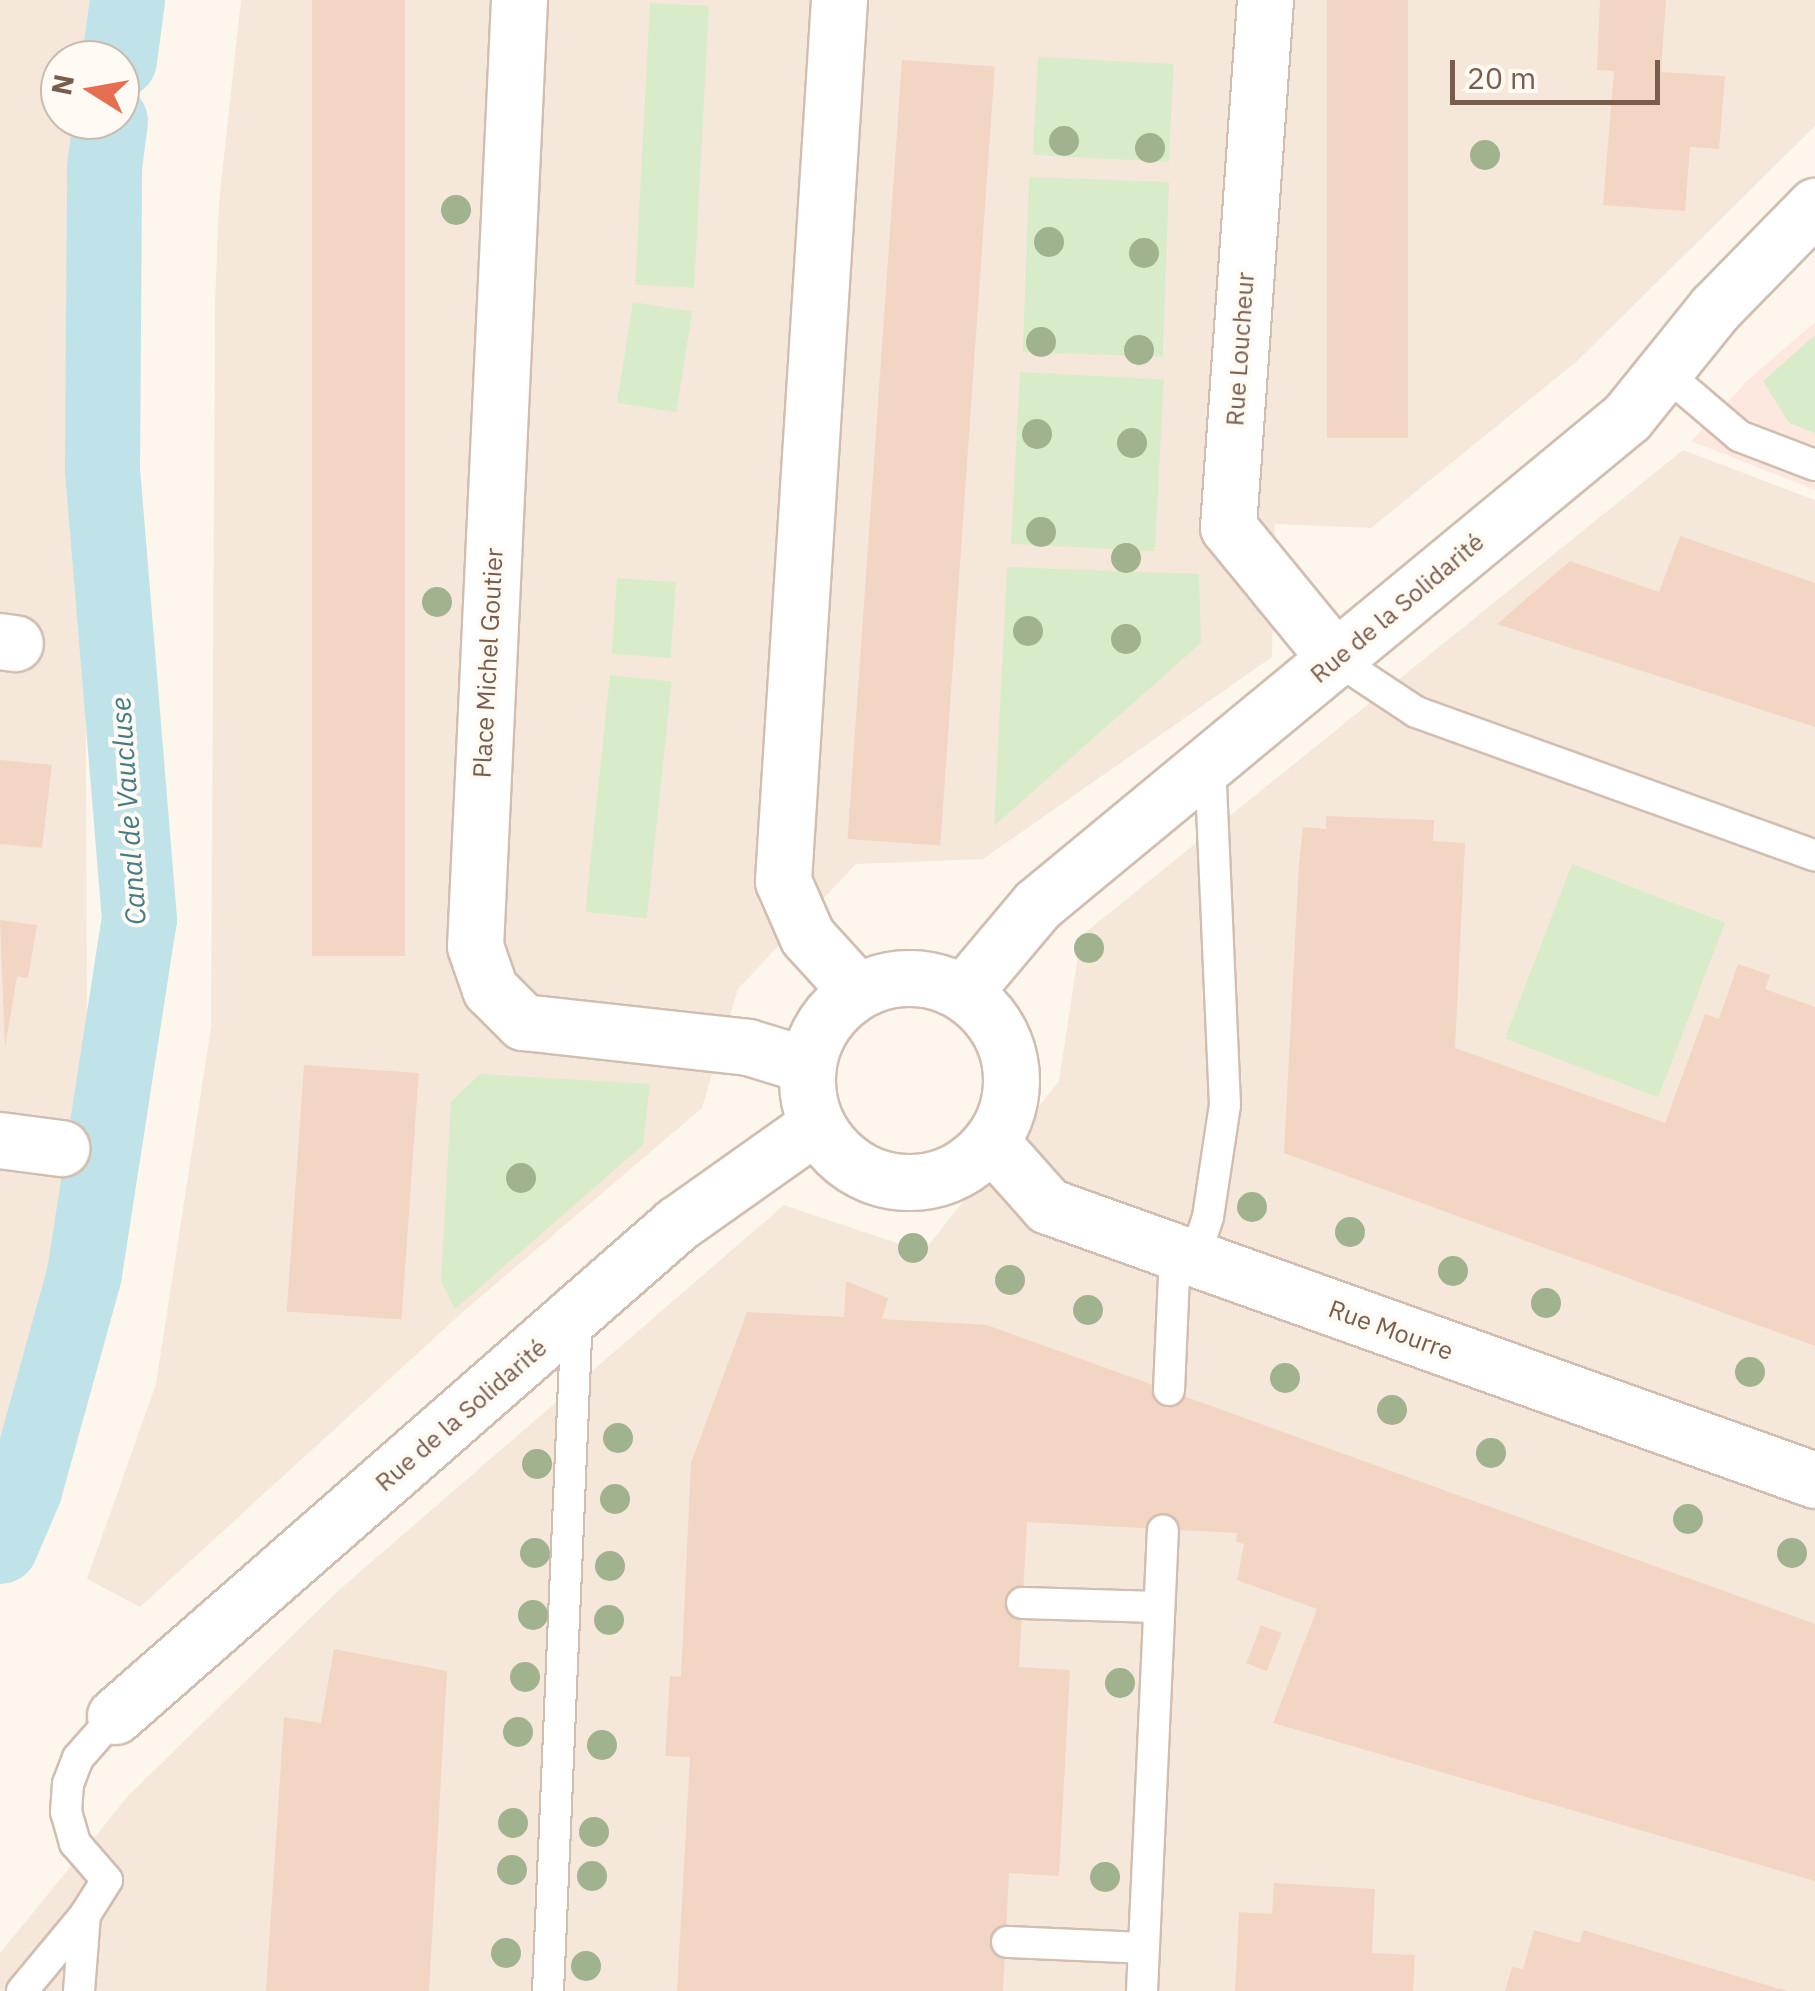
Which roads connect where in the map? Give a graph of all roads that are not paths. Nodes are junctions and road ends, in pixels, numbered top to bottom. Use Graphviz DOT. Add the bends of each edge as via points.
graph roads {
  1 [pos="520,0"];
  2 [pos="839,0"];
  3 [pos="1265,0"];
  4 [pos="1815,206"];
  5 [pos="1663,371"];
  6 [pos="1815,465"];
  7 [pos="1336,659"];
  8 [pos="1210,767"];
  9 [pos="1815,856"];
  10 [pos="857,991"];
  11 [pos="963,993"];
  12 [pos="807,1065"];
  13 [pos="817,1125"];
  14 [pos="0,1140"];
  15 [pos="991,1142"];
  16 [pos="61,1148"];
  17 [pos="1185,1256"];
  18 [pos="577,1314"];
  19 [pos="1169,1390"];
  20 [pos="1815,1480"];
  21 [pos="1163,1530"];
  22 [pos="1022,1603"];
  23 [pos="1159,1606"];
  24 [pos="115,1716"];
  25 [pos="85,1915"];
  26 [pos="1006,1942"];
  27 [pos="1144,1948"];
  28 [pos="22,1991"];
  29 [pos="79,1991"];
  30 [pos="548,1991"];
  31 [pos="1142,1991"];
  1 -- 12 [label="street, Place Michel Goutier" via="475,946 490,989 522,1022 748,1047"];
  2 -- 10 [label="street" via="783,881 807,936"];
  3 -- 7 [label="street, Rue Loucheur" via="1228,528"];
  4 -- 5 [label="street, Rue de la Solidarité"];
  5 -- 6 [label="lane" via="1739,436"];
  5 -- 7 [label="street, Rue de la Solidarité" via="1627,417"];
  7 -- 8 [label="street, Rue de la Solidarité"];
  7 -- 9 [label="lane" via="1416,712"];
  8 -- 11 [label="street, Rue de la Solidarité" via="1038,905"];
  8 -- 17 [label="lane" via="1225,1105 1208,1218"];
  10 -- 11 [label="street" via="910,977"];
  10 -- 12 [label="street" via="833,1011"];
  11 -- 15 [label="street" via="988,1015 1005,1045 1007,1112"];
  12 -- 13 [label="street"];
  13 -- 15 [label="street" via="833,1150 885,1180 943,1177"];
  13 -- 18 [label="street, Rue de la Solidarité" via="677,1224"];
  14 -- 16 [label="street"];
  15 -- 17 [label="street, Rue Mourre" via="1048,1206"];
  17 -- 19 [label="lane"];
  17 -- 20 [label="street, Rue Mourre"];
  18 -- 24 [label="street, Rue de la Solidarité"];
  18 -- 30 [label="lane"];
  21 -- 23 [label="lane"];
  22 -- 23 [label="lane"];
  23 -- 27 [label="lane"];
  24 -- 25 [label="lane" via="78,1758 68,1784 66,1812 75,1843 107,1880"];
  25 -- 28 [label="lane"];
  25 -- 29 [label="lane"];
  26 -- 27 [label="lane"];
  27 -- 31 [label="lane"];
}
